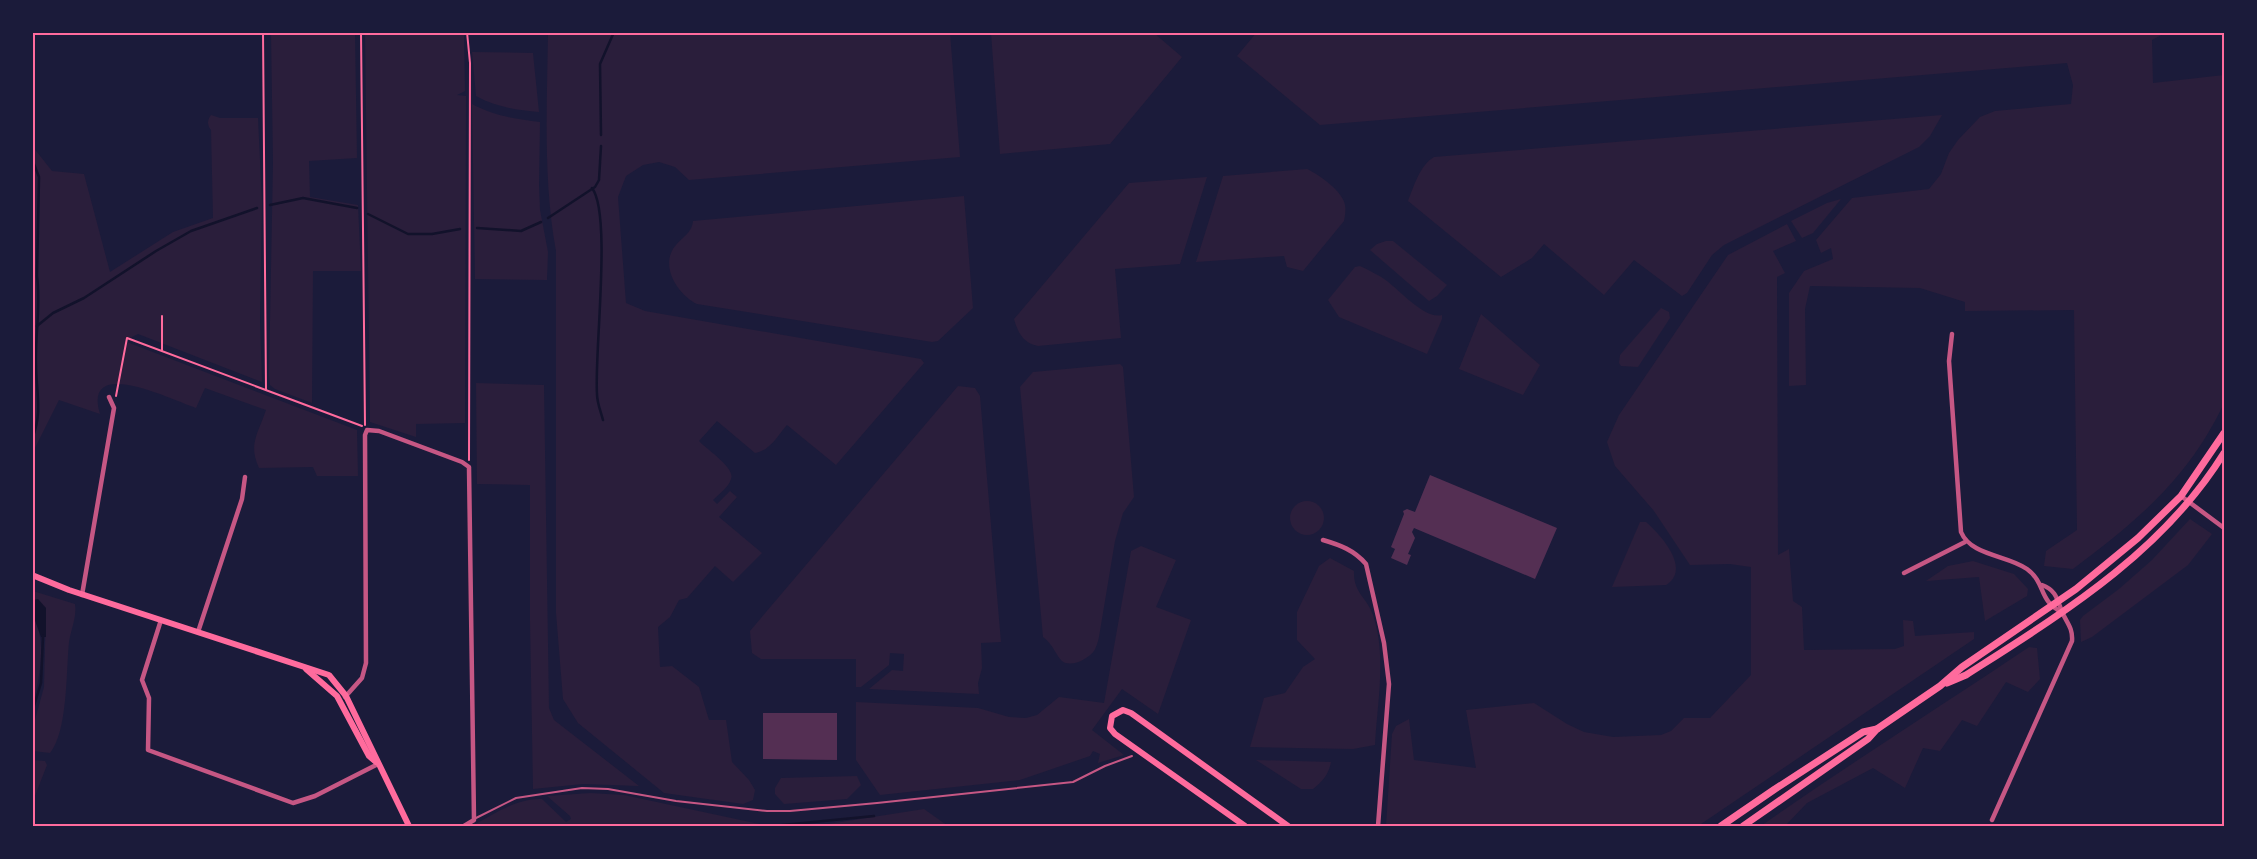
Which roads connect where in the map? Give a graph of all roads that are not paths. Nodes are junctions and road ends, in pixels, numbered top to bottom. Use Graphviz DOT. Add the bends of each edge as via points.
graph roads {
  1 [pos="1952,334"];
  2 [pos="108,398"];
  3 [pos="2224,433"];
  4 [pos="2224,453"];
  5 [pos="245,477"];
  6 [pos="2181,496"];
  7 [pos="2188,502"];
  8 [pos="2224,528"];
  9 [pos="1323,540"];
  10 [pos="1965,542"];
  11 [pos="1904,573"];
  12 [pos="32,575"];
  13 [pos="32,579"];
  14 [pos="47,582"];
  15 [pos="2042,585"];
  16 [pos="82,595"];
  17 [pos="2060,600"];
  18 [pos="2050,606"];
  19 [pos="2062,612"];
  20 [pos="161,620"];
  21 [pos="198,632"];
  22 [pos="301,665"];
  23 [pos="1940,686"];
  24 [pos="346,696"];
  25 [pos="340,701"];
  26 [pos="1877,729"];
  27 [pos="1132,756"];
  28 [pos="377,763"];
  29 [pos="474,820"];
  30 [pos="1992,820"];
  31 [pos="408,826"];
  32 [pos="464,826"];
  33 [pos="1245,826"];
  34 [pos="1288,826"];
  35 [pos="1378,826"];
  36 [pos="1721,826"];
  37 [pos="1744,826"];
  1 -- 10 [label="street" via="1949,361 1961,532"];
  2 -- 16 [label="street" via="114,408"];
  3 -- 6 [label="main road"];
  4 -- 7 [label="main road"];
  5 -- 21 [label="street" via="242,499"];
  6 -- 7 [label="street"];
  6 -- 17 [label="main road" via="2138,538"];
  7 -- 8 [label="street"];
  7 -- 19 [label="main road" via="2149,545 2106,582"];
  9 -- 35 [label="street" via="1358,554 1366,564 1384,643 1389,684"];
  10 -- 11 [label="street"];
  10 -- 15 [label="street" via="2012,560 2028,569"];
  12 -- 14 [label="main road"];
  13 -- 14 [label="main road"];
  14 -- 16 [label="main road"];
  15 -- 17 [label="street" via="2050,588"];
  15 -- 18 [label="street" via="2042,594"];
  16 -- 20 [label="main road"];
  17 -- 18 [label="main road"];
  17 -- 19 [label="street"];
  18 -- 19 [label="street"];
  18 -- 23 [label="main road" via="1962,666"];
  19 -- 23 [label="main road" via="1966,675"];
  19 -- 30 [label="street" via="2071,626 2072,641"];
  20 -- 21 [label="main road"];
  20 -- 28 [label="street" via="142,680 149,698 148,750 297,803"];
  21 -- 22 [label="main road"];
  22 -- 24 [label="main road" via="328,675"];
  22 -- 25 [label="main road" via="325,683"];
  23 -- 26 [label="main road"];
  24 -- 25 [label="street"];
  24 -- 28 [label="main road"];
  24 -- 29 [label="street" via="362,678 366,662 364,435 367,430 380,431 469,467"];
  25 -- 28 [label="main road" via="368,756"];
  26 -- 36 [label="main road" via="1863,732"];
  26 -- 37 [label="main road" via="1868,739"];
  27 -- 29 [label="lane" via="1073,782 877,803 767,811 582,788 516,798"];
  28 -- 31 [label="main road"];
  29 -- 32 [label="street"];
  33 -- 34 [label="main road" via="1115,734 1109,723 1112,716 1119,711 1131,713"];
}
